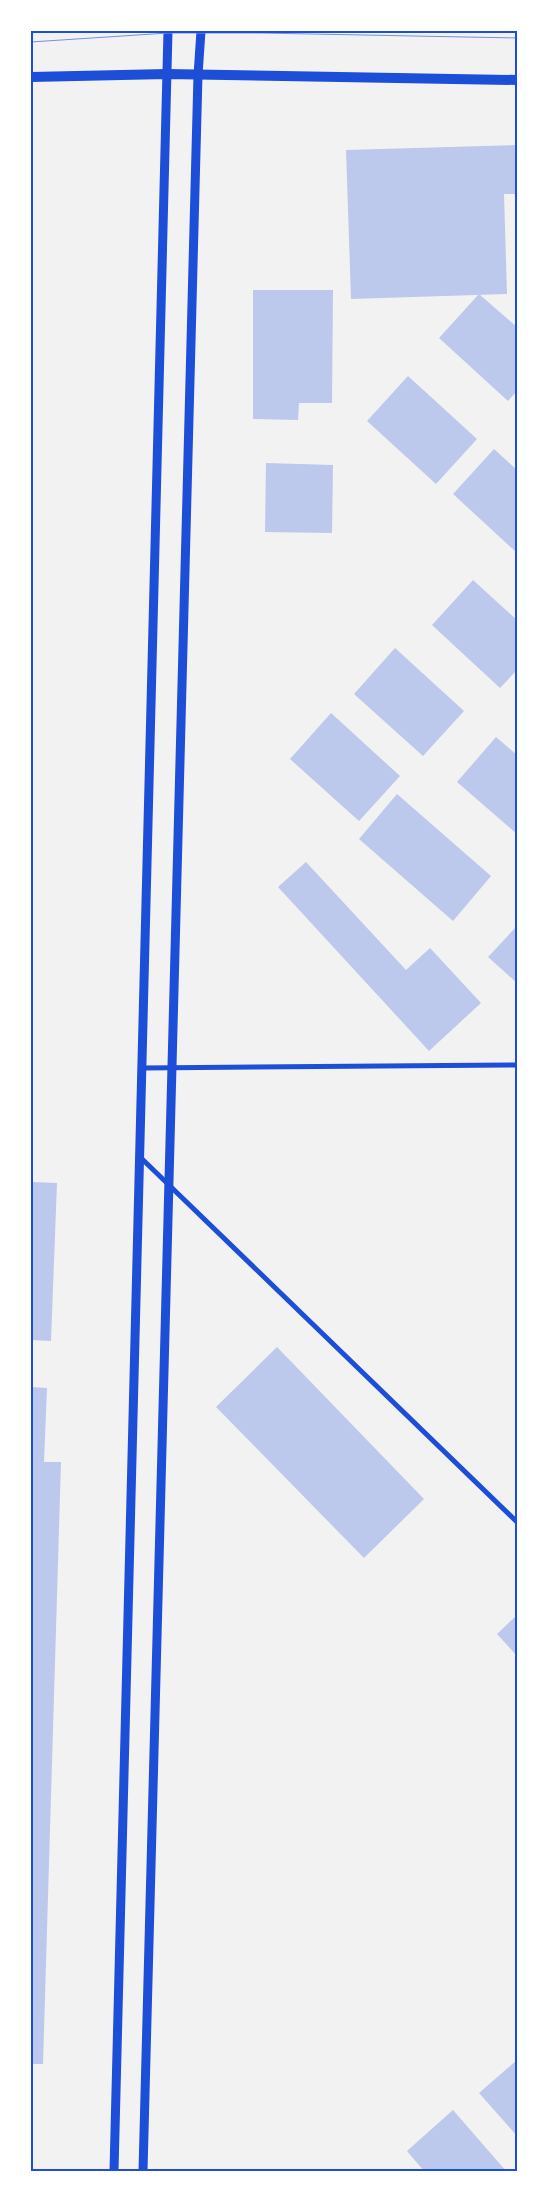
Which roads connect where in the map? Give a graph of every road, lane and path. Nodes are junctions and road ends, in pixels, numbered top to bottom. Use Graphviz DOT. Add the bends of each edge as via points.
graph roads {
  1 [pos="168,31"];
  2 [pos="201,31"];
  3 [pos="167,74"];
  4 [pos="198,75"];
  5 [pos="31,77"];
  6 [pos="517,80"];
  7 [pos="517,1065"];
  8 [pos="172,1067"];
  9 [pos="143,1068"];
  10 [pos="140,1157"];
  11 [pos="169,1185"];
  12 [pos="517,1522"];
  13 [pos="114,2171"];
  14 [pos="144,2171"];
  1 -- 3 [label="street"];
  2 -- 4 [label="street"];
  3 -- 4 [label="main road"];
  3 -- 5 [label="main road"];
  3 -- 9 [label="street"];
  4 -- 6 [label="main road"];
  4 -- 8 [label="street"];
  7 -- 8 [label="street"];
  8 -- 9 [label="street"];
  8 -- 11 [label="street"];
  9 -- 10 [label="street"];
  10 -- 11 [label="street"];
  10 -- 13 [label="street"];
  11 -- 12 [label="street"];
  11 -- 14 [label="street"];
}
